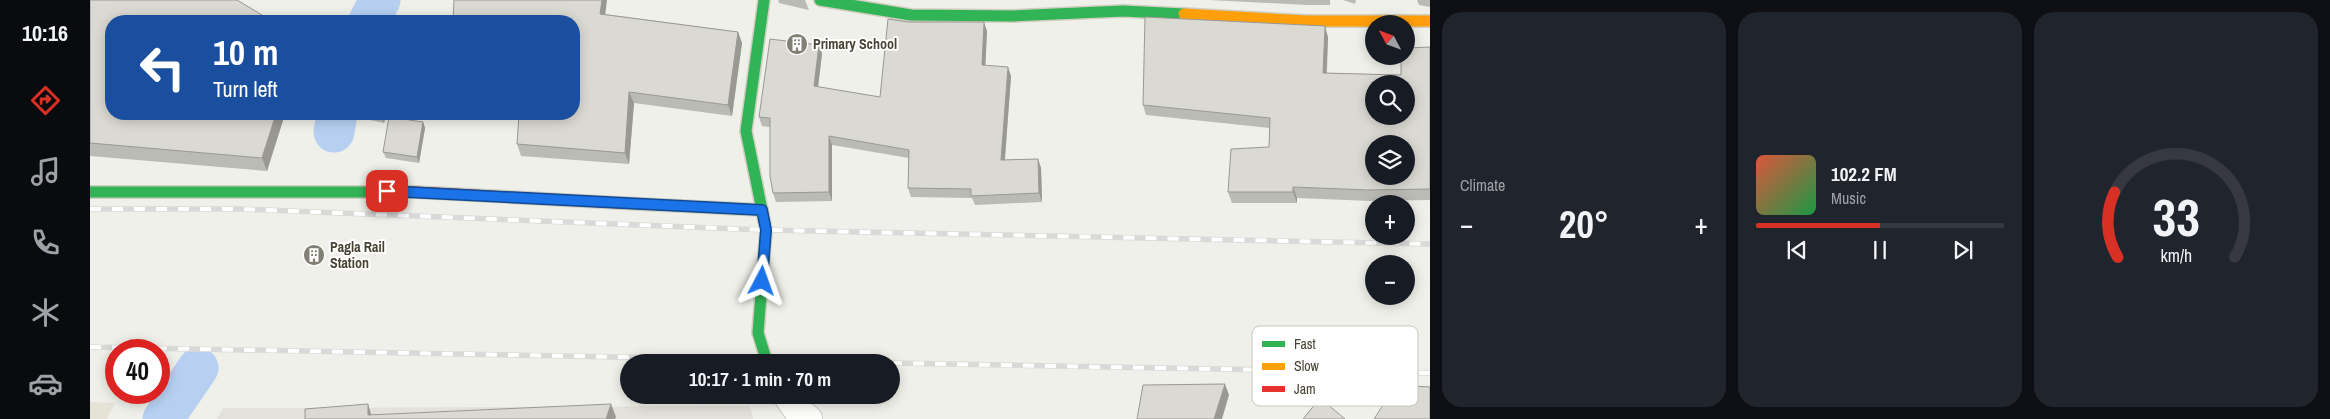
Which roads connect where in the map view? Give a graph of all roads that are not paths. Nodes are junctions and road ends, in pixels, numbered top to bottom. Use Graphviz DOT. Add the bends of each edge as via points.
graph roads {
  1 [pos="764,0"];
  2 [pos="820,0"];
  3 [pos="1430,21"];
  4 [pos="90,192"];
  5 [pos="762,210"];
  6 [pos="765,354"];
  7 [pos="793,404"];
  8 [pos="808,419"];
  1 -- 5 [label="street" via="746,131"];
  2 -- 3 [label="street" via="911,15 1013,16 1123,11 1307,20"];
  4 -- 5 [label="street" via="387,191"];
  5 -- 6 [label="street" via="766,230 758,333"];
  7 -- 8 [label="street"];
}
